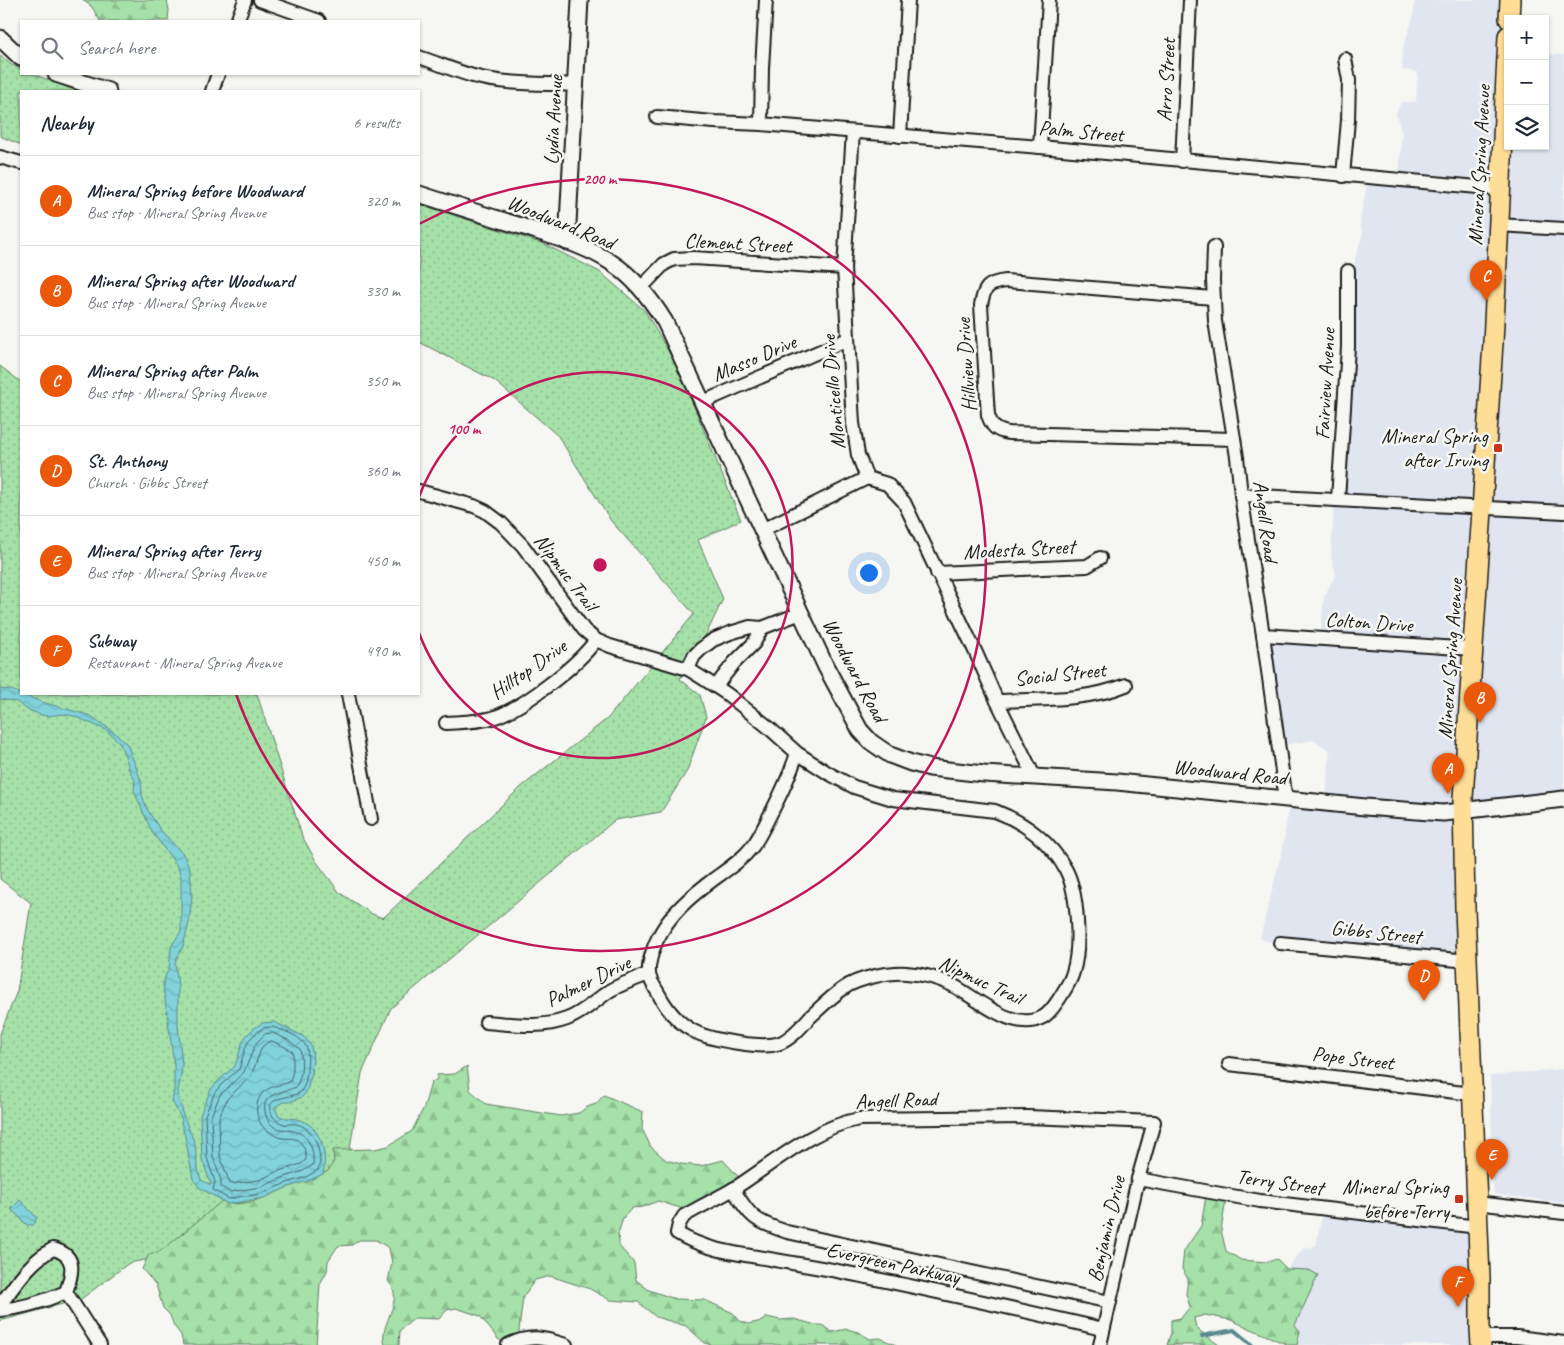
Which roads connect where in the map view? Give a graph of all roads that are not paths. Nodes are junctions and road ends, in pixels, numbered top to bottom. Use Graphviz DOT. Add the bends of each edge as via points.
graph roads {
  1 [pos="245,0"];
  2 [pos="260,0"];
  3 [pos="580,0"];
  4 [pos="766,0"];
  5 [pos="908,0"];
  6 [pos="1049,0"];
  7 [pos="1190,0"];
  8 [pos="1510,0"];
  9 [pos="1509,15"];
  10 [pos="237,20"];
  11 [pos="316,20"];
  12 [pos="0,38"];
  13 [pos="20,57"];
  14 [pos="420,57"];
  15 [pos="1345,59"];
  16 [pos="1507,60"];
  17 [pos="59,75"];
  18 [pos="218,75"];
  19 [pos="576,85"];
  20 [pos="105,90"];
  21 [pos="212,90"];
  22 [pos="657,117"];
  23 [pos="761,124"];
  24 [pos="853,132"];
  25 [pos="900,136"];
  26 [pos="1040,147"];
  27 [pos="0,156"];
  28 [pos="1182,161"];
  29 [pos="20,163"];
  30 [pos="1343,176"];
  31 [pos="1500,189"];
  32 [pos="420,194"];
  33 [pos="1498,225"];
  34 [pos="1564,229"];
  35 [pos="567,242"];
  36 [pos="1214,247"];
  37 [pos="844,268"];
  38 [pos="1348,271"];
  39 [pos="641,288"];
  40 [pos="1213,298"];
  41 [pos="848,339"];
  42 [pos="703,402"];
  43 [pos="1234,439"];
  44 [pos="868,478"];
  45 [pos="420,491"];
  46 [pos="1241,494"];
  47 [pos="1338,500"];
  48 [pos="1482,508"];
  49 [pos="1564,512"];
  50 [pos="762,530"];
  51 [pos="1100,558"];
  52 [pos="937,573"];
  53 [pos="801,613"];
  54 [pos="762,628"];
  55 [pos="1263,635"];
  56 [pos="596,640"];
  57 [pos="1473,649"];
  58 [pos="688,670"];
  59 [pos="1126,685"];
  60 [pos="716,686"];
  61 [pos="348,695"];
  62 [pos="997,701"];
  63 [pos="446,723"];
  64 [pos="797,753"];
  65 [pos="1034,776"];
  66 [pos="1564,799"];
  67 [pos="1286,800"];
  68 [pos="1466,811"];
  69 [pos="371,819"];
  70 [pos="1280,943"];
  71 [pos="1468,962"];
  72 [pos="648,974"];
  73 [pos="486,1022"];
  74 [pos="1229,1064"];
  75 [pos="1472,1094"];
  76 [pos="1154,1122"];
  77 [pos="1138,1179"];
  78 [pos="733,1189"];
  79 [pos="1476,1203"];
  80 [pos="1564,1213"];
  81 [pos="1478,1227"];
  82 [pos="677,1233"];
  83 [pos="66,1292"];
  84 [pos="1110,1302"];
  85 [pos="0,1305"];
  86 [pos="0,1310"];
  87 [pos="1103,1329"];
  88 [pos="1481,1341"];
  89 [pos="1564,1343"];
  90 [pos="100,1345"];
  91 [pos="508,1345"];
  92 [pos="566,1345"];
  93 [pos="1100,1345"];
  1 -- 10 [label="street"];
  2 -- 11 [label="street"];
  3 -- 19 [label="street, Lydia Avenue"];
  4 -- 23 [label="street"];
  5 -- 25 [label="street"];
  6 -- 26 [label="street"];
  7 -- 28 [label="street, Arro Street"];
  8 -- 9 [label="main road"];
  12 -- 13 [label="street"];
  14 -- 19 [label="street" via="483,78"];
  15 -- 30 [label="street" via="1349,88"];
  16 -- 31 [label="main road, Mineral Spring Avenue"];
  17 -- 20 [label="street"];
  18 -- 21 [label="street"];
  19 -- 35 [label="street, Lydia Avenue"];
  22 -- 23 [label="street, Palm Street"];
  23 -- 24 [label="street, Palm Street"];
  24 -- 25 [label="street, Palm Street"];
  24 -- 37 [label="street, Monticello Drive"];
  25 -- 26 [label="street, Palm Street"];
  26 -- 28 [label="street, Palm Street"];
  27 -- 29 [label="street"];
  28 -- 30 [label="street, Palm Street"];
  30 -- 31 [label="street, Palm Street"];
  31 -- 33 [label="main road, Mineral Spring Avenue"];
  32 -- 35 [label="street, Woodward Road"];
  33 -- 34 [label="street"];
  33 -- 48 [label="main road, Mineral Spring Avenue"];
  35 -- 39 [label="street, Woodward Road" via="612,263"];
  36 -- 40 [label="street, Angell Road"];
  37 -- 39 [label="street, Clement Street" via="674,259 664,264"];
  37 -- 41 [label="street, Monticello Drive"];
  38 -- 47 [label="street, Fairview Avenue" via="1348,347"];
  39 -- 42 [label="street, Woodward Road" via="665,322"];
  40 -- 43 [label="street, Angell Road"];
  40 -- 43 [label="street, Hillview Drive" via="1006,281 991,284 983,294 981,305 988,415 995,429 1009,433"];
  41 -- 42 [label="street, Masso Drive"];
  41 -- 44 [label="street, Monticello Drive" via="853,423 858,455"];
  42 -- 50 [label="street, Woodward Road"];
  43 -- 46 [label="street, Angell Road"];
  44 -- 50 [label="street"];
  44 -- 52 [label="street" via="887,484 904,502"];
  45 -- 56 [label="street, Nipmuc Trail" via="474,506 501,523 523,546 584,630"];
  46 -- 47 [label="street"];
  46 -- 55 [label="street, Angell Road"];
  47 -- 48 [label="street"];
  48 -- 49 [label="street"];
  48 -- 57 [label="main road, Mineral Spring Avenue"];
  50 -- 53 [label="street, Woodward Road"];
  51 -- 52 [label="street, Modesta Street" via="1087,566"];
  52 -- 62 [label="street"];
  53 -- 54 [label="street"];
  53 -- 65 [label="street, Woodward Road" via="830,675 860,730 871,742 890,755 930,768"];
  54 -- 58 [label="street" via="750,627 713,640 694,656"];
  54 -- 60 [label="street"];
  55 -- 57 [label="street, Colton Drive"];
  55 -- 67 [label="street, Angell Road"];
  56 -- 58 [label="street, Nipmuc Trail"];
  56 -- 63 [label="street, Hilltop Drive" via="567,670 506,712 491,718"];
  57 -- 68 [label="main road, Mineral Spring Avenue"];
  58 -- 60 [label="street, Nipmuc Trail"];
  59 -- 62 [label="street, Social Street" via="1069,698"];
  60 -- 64 [label="street, Nipmuc Trail"];
  61 -- 69 [label="street"];
  62 -- 65 [label="street"];
  64 -- 72 [label="street" via="789,779 752,847 673,913 653,948"];
  64 -- 72 [label="street, Nipmuc Trail" via="872,794 995,810 1041,838 1066,869 1076,905 1073,972 1055,1006 1044,1017 1029,1022 1015,1020 934,978 904,972 881,975 846,986 780,1043 764,1046 720,1041 694,1032 678,1021"];
  65 -- 67 [label="street, Woodward Road" via="1230,792"];
  66 -- 68 [label="street, Woodward Road"];
  67 -- 68 [label="street, Woodward Road" via="1444,813"];
  68 -- 71 [label="main road, Mineral Spring Avenue"];
  70 -- 71 [label="street, Gibbs Street"];
  71 -- 75 [label="main road, Mineral Spring Avenue"];
  72 -- 73 [label="street, Palmer Drive" via="610,991 568,1019 532,1026"];
  74 -- 75 [label="street, Pope Street"];
  75 -- 79 [label="main road, Mineral Spring Avenue"];
  76 -- 77 [label="street, Benjamin Drive"];
  76 -- 78 [label="street, Angell Road" via="1028,1117 859,1119 826,1130"];
  77 -- 81 [label="street, Terry Street" via="1260,1201"];
  77 -- 84 [label="street, Benjamin Drive"];
  78 -- 82 [label="street, Angell Road" via="684,1216"];
  78 -- 84 [label="street, Evergreen Parkway" via="754,1218 787,1232"];
  79 -- 80 [label="street"];
  79 -- 81 [label="main road, Mineral Spring Avenue"];
  81 -- 88 [label="main road, Mineral Spring Avenue"];
  82 -- 87 [label="street, Evergreen Parkway" via="708,1247 735,1254 912,1286"];
  83 -- 85 [label="street" via="72,1275 71,1260 53,1249 27,1268"];
  83 -- 86 [label="street" via="41,1302"];
  83 -- 90 [label="street"];
  84 -- 87 [label="street, Benjamin Drive"];
  87 -- 93 [label="street, Benjamin Drive"];
  88 -- 89 [label="street" via="1517,1337"];
  91 -- 92 [label="street" via="518,1340 546,1338"];
}
